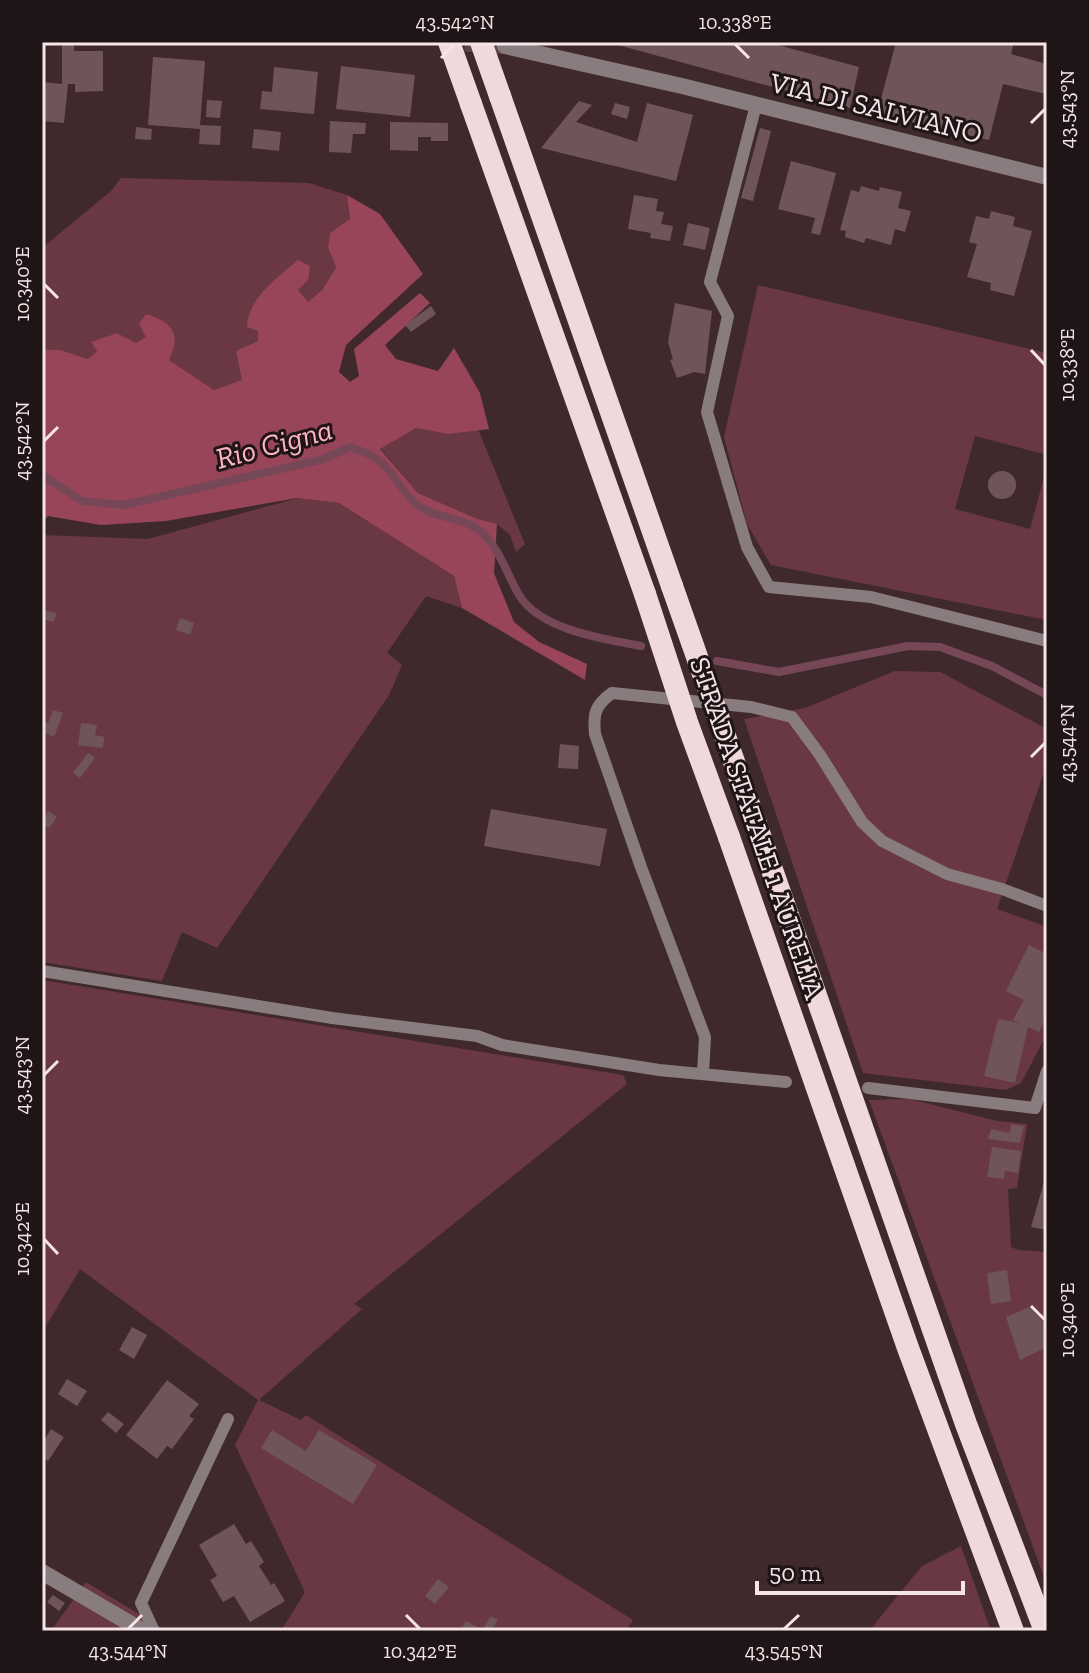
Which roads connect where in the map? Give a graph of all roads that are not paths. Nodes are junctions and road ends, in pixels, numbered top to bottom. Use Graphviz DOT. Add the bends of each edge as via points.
graph roads {
  1 [pos="449,42"];
  2 [pos="481,42"];
  3 [pos="511,45"];
  4 [pos="756,105"];
  5 [pos="1047,177"];
  6 [pos="1047,641"];
  7 [pos="1047,906"];
  8 [pos="42,971"];
  9 [pos="1047,1071"];
  10 [pos="703,1073"];
  11 [pos="786,1082"];
  12 [pos="868,1088"];
  13 [pos="228,1419"];
  14 [pos="42,1572"];
  15 [pos="143,1631"];
  16 [pos="154,1631"];
  17 [pos="1013,1631"];
  18 [pos="1045,1631"];
  1 -- 17 [label="highway, STRADA STATALE 1 AURELIA, bridge" via="908,1348"];
  2 -- 18 [label="highway, STRADA STATALE 1 AURELIA, bridge" via="966,1424"];
  3 -- 4 [label="street, VIA DI SALVIANO"];
  4 -- 5 [label="street, VIA DI SALVIANO"];
  4 -- 6 [label="lane" via="710,282 728,316 707,412 747,547 769,587 871,597"];
  7 -- 10 [label="lane" via="947,874 882,841 862,822 792,717 751,707 612,693 599,702 593,716 595,734 705,1037"];
  8 -- 10 [label="lane"];
  9 -- 12 [label="lane" via="1035,1108"];
  10 -- 11 [label="lane"];
  13 -- 16 [label="lane" via="141,1603"];
  14 -- 15 [label="street"];
}
